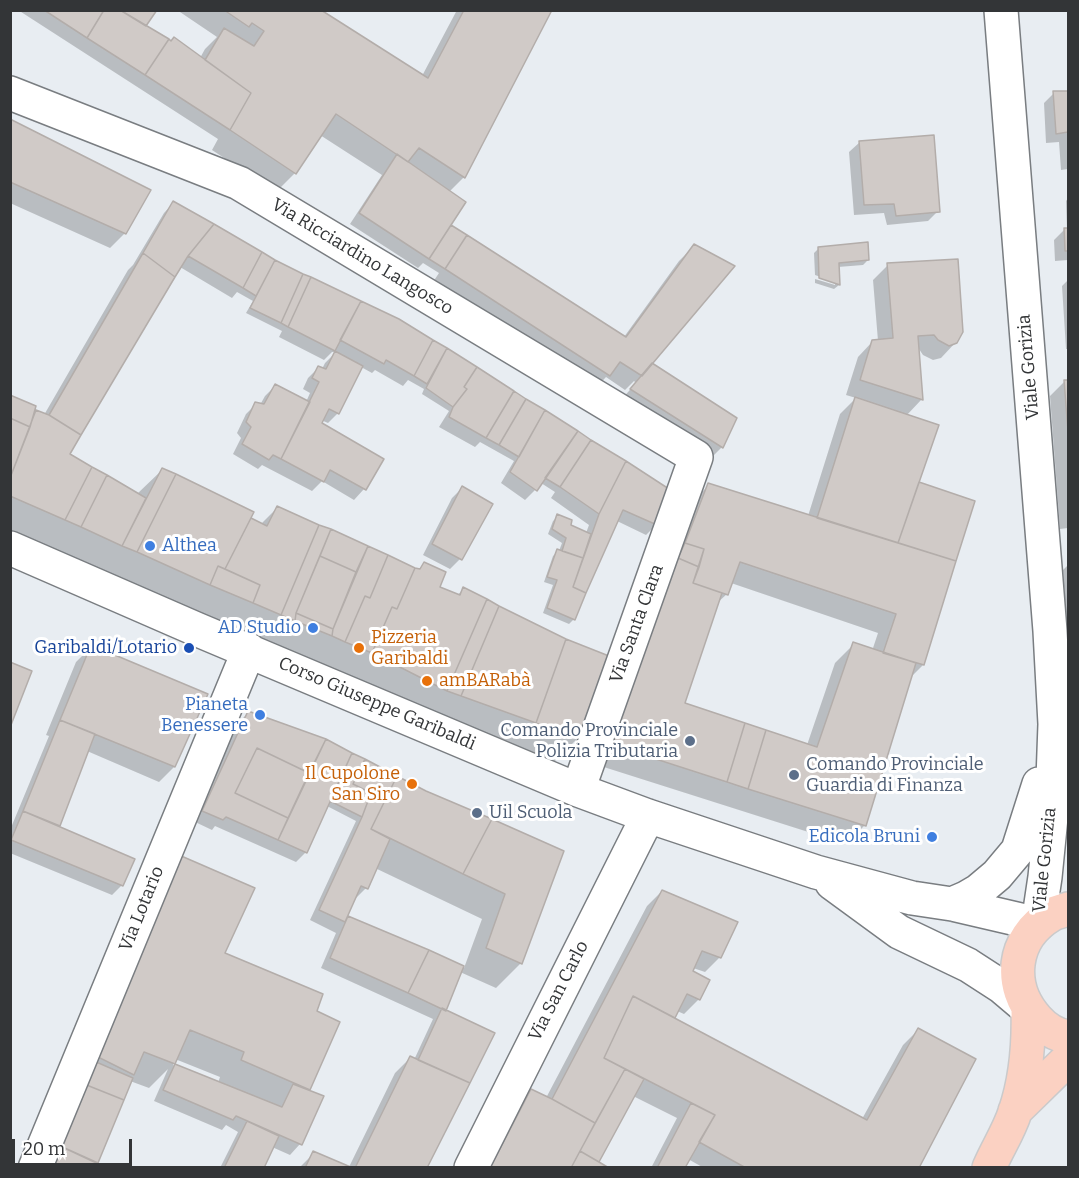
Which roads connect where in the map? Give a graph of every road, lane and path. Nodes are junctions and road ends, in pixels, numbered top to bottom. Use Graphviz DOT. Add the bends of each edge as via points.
graph roads {
  1 [pos="1000,10"];
  2 [pos="10,93"];
  3 [pos="696,458"];
  4 [pos="10,548"];
  5 [pos="249,650"];
  6 [pos="1055,724"];
  7 [pos="1068,765"];
  8 [pos="578,790"];
  9 [pos="648,816"];
  10 [pos="816,872"];
  11 [pos="952,904"];
  12 [pos="1068,909"];
  13 [pos="1038,924"];
  14 [pos="1028,1010"];
  15 [pos="1068,1037"];
  16 [pos="1068,1059"];
  17 [pos="1015,1111"];
  18 [pos="35,1167"];
  19 [pos="471,1167"];
  20 [pos="989,1167"];
  1 -- 6 [label="street, Viale Gorizia" via="1050,619"];
  2 -- 3 [label="street, Via Ricciardino Langosco" via="239,183"];
  3 -- 8 [label="street, Via Santa Clara"];
  4 -- 5 [label="street, Corso Giuseppe Garibaldi"];
  5 -- 8 [label="street, Corso Giuseppe Garibaldi"];
  5 -- 18 [label="street, Via Lotario"];
  6 -- 7 [label="street, Viale Gorizia"];
  6 -- 11 [label="street, Viale Gorizia" via="1018,850 978,891"];
  6 -- 13 [label="street, Viale Gorizia" via="1052,807"];
  8 -- 9 [label="street, Corso Giuseppe Garibaldi"];
  9 -- 10 [label="street, Corso Giuseppe Garibaldi"];
  9 -- 19 [label="street, Via San Carlo"];
  10 -- 11 [label="street, Corso Giuseppe Garibaldi" via="912,898"];
  10 -- 14 [label="street, Corso Giuseppe Garibaldi" via="899,932 968,965 1002,987"];
  11 -- 13 [label="street, Corso Giuseppe Garibaldi"];
  12 -- 13 [label="main road"];
  13 -- 14 [label="main road" via="1025,940 1017,968 1019,990"];
  14 -- 15 [label="main road" via="1043,1025"];
  14 -- 17 [label="main road" via="1028,1046"];
  16 -- 17 [label="main road"];
  17 -- 20 [label="main road"];
}
